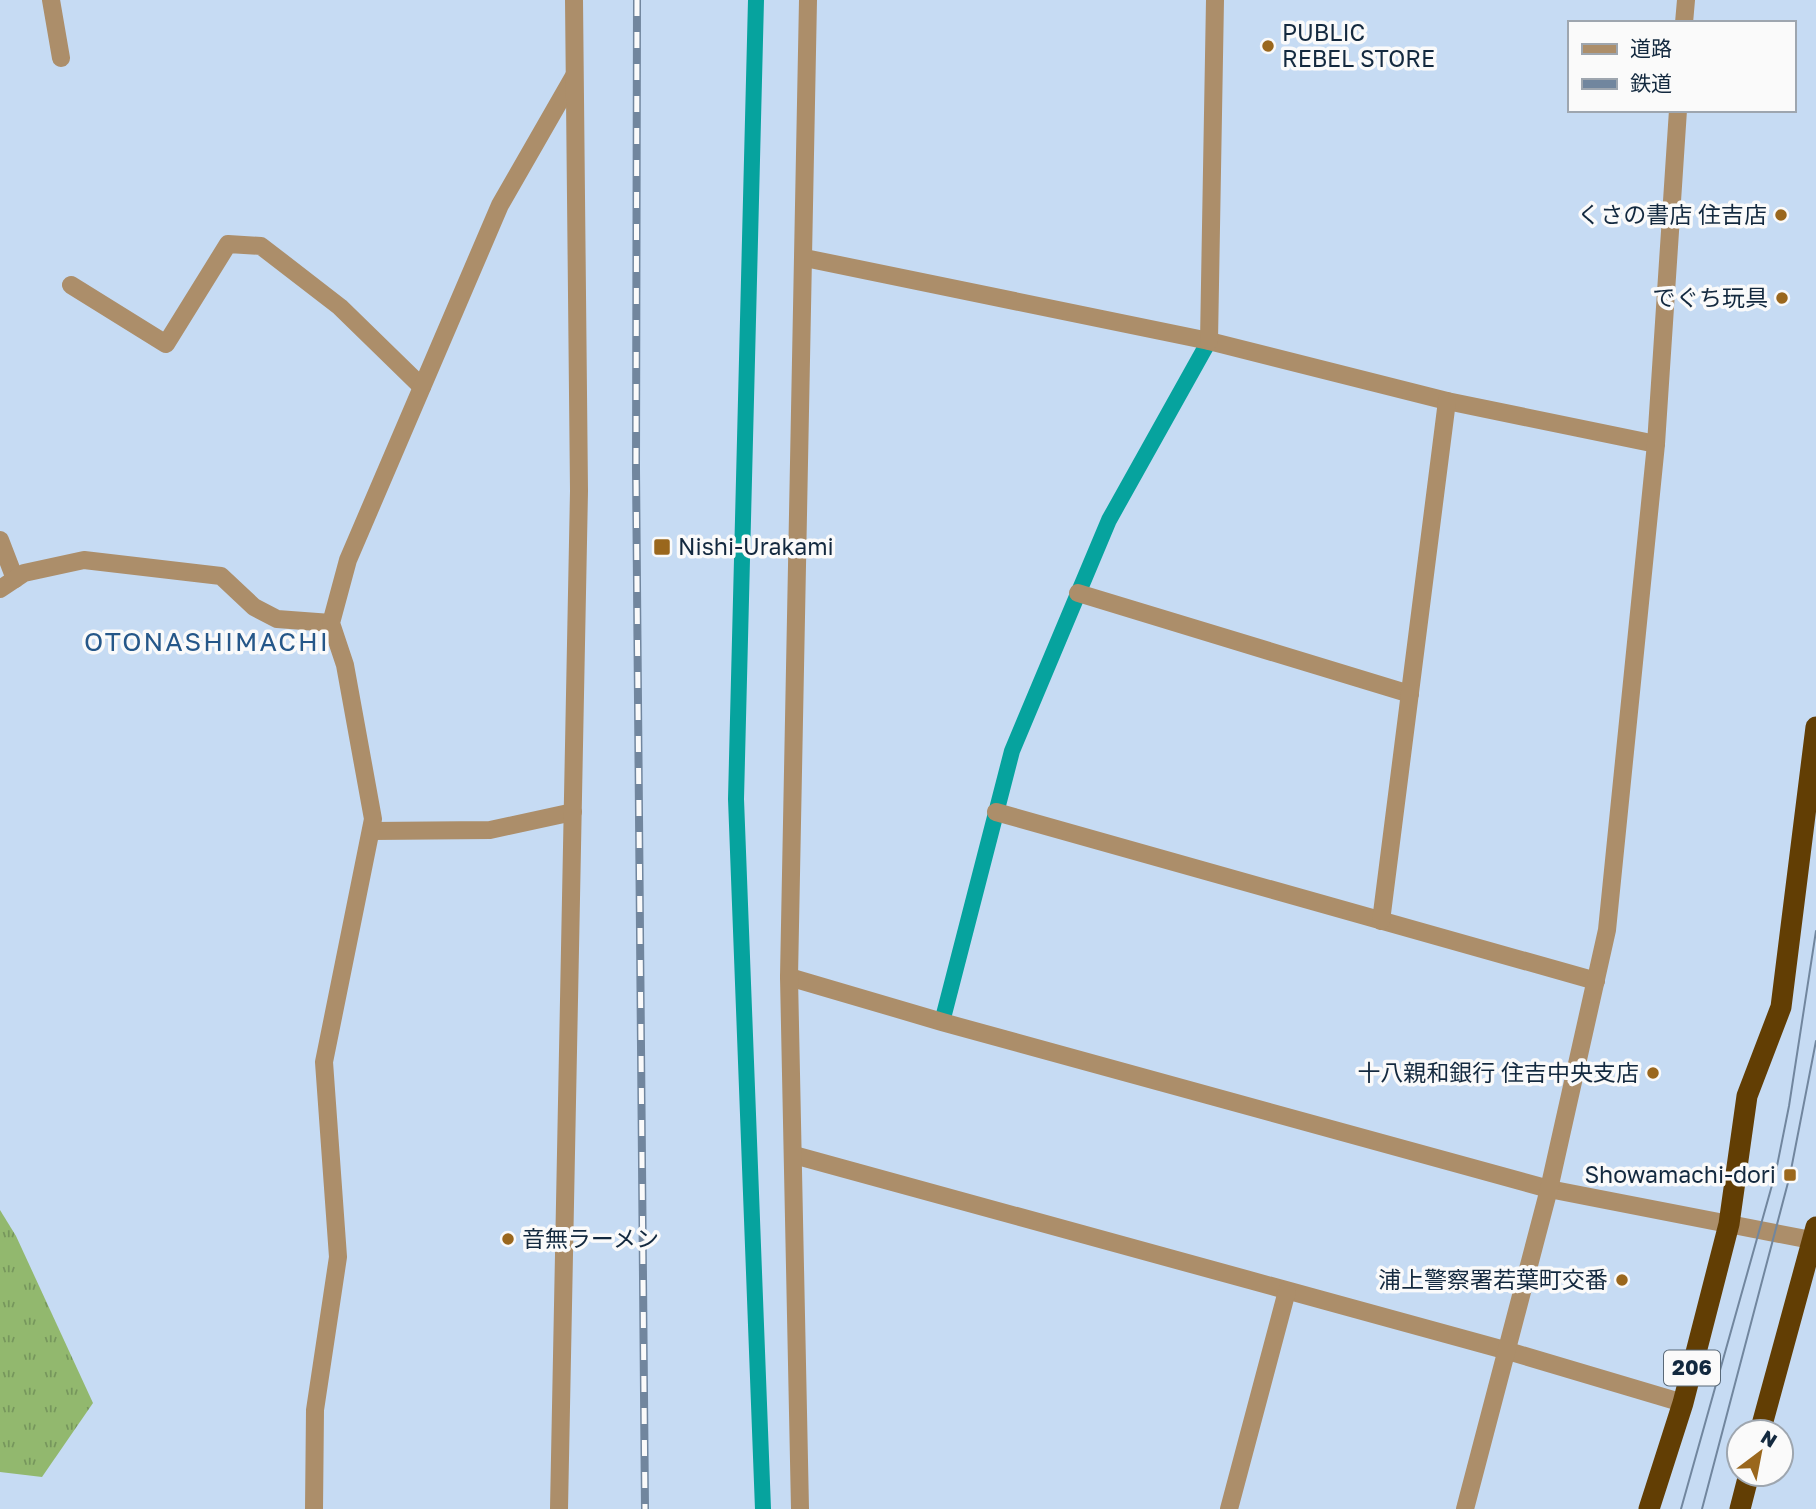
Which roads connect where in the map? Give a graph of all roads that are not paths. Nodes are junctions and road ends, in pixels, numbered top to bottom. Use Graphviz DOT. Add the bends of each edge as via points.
graph roads {
  1 [pos="51,0"];
  2 [pos="574,0"];
  3 [pos="808,0"];
  4 [pos="1215,0"];
  5 [pos="1686,0"];
  6 [pos="1684,21"];
  7 [pos="61,58"];
  8 [pos="575,75"];
  9 [pos="1678,112"];
  10 [pos="805,258"];
  11 [pos="71,285"];
  12 [pos="1209,341"];
  13 [pos="422,387"];
  14 [pos="1447,401"];
  15 [pos="1656,444"];
  16 [pos="0,540"];
  17 [pos="8,584"];
  18 [pos="1078,593"];
  19 [pos="331,623"];
  20 [pos="1410,694"];
  21 [pos="1816,727"];
  22 [pos="573,811"];
  23 [pos="996,812"];
  24 [pos="371,831"];
  25 [pos="1381,921"];
  26 [pos="789,977"];
  27 [pos="1596,981"];
  28 [pos="794,1155"];
  29 [pos="1549,1189"];
  30 [pos="1729,1224"];
  31 [pos="1815,1236"];
  32 [pos="1287,1291"];
  33 [pos="1508,1352"];
  34 [pos="1683,1403"];
  35 [pos="1764,1418"];
  36 [pos="1745,1488"];
  37 [pos="314,1509"];
  38 [pos="559,1509"];
  39 [pos="800,1509"];
  40 [pos="1229,1509"];
  41 [pos="1465,1509"];
  42 [pos="1649,1509"];
  43 [pos="1740,1509"];
  1 -- 7 [label="street"];
  2 -- 8 [label="street"];
  3 -- 10 [label="street"];
  4 -- 12 [label="street"];
  5 -- 6 [label="street"];
  8 -- 13 [label="street" via="500,205"];
  8 -- 22 [label="street" via="579,491"];
  9 -- 15 [label="street"];
  10 -- 12 [label="street"];
  10 -- 26 [label="street"];
  11 -- 13 [label="street" via="166,344 228,244 261,246 340,307"];
  12 -- 14 [label="street"];
  13 -- 19 [label="street" via="348,560"];
  14 -- 15 [label="street"];
  14 -- 20 [label="street"];
  15 -- 27 [label="street" via="1607,930"];
  16 -- 17 [label="street"];
  17 -- 19 [label="street" via="24,573 84,560 221,576 254,607 277,619"];
  18 -- 20 [label="street"];
  19 -- 24 [label="street" via="345,665 373,819"];
  20 -- 25 [label="street"];
  21 -- 30 [label="highway, 206" via="1781,1007 1747,1096"];
  22 -- 24 [label="street" via="490,830"];
  22 -- 38 [label="street"];
  23 -- 25 [label="street"];
  24 -- 37 [label="street" via="324,1062 338,1257 315,1410"];
  25 -- 27 [label="street"];
  26 -- 28 [label="street"];
  26 -- 29 [label="street"];
  27 -- 29 [label="street"];
  28 -- 32 [label="street"];
  28 -- 39 [label="street"];
  29 -- 30 [label="street"];
  29 -- 33 [label="street"];
  30 -- 31 [label="street"];
  30 -- 34 [label="highway, 206"];
  31 -- 35 [label="highway"];
  32 -- 33 [label="street"];
  32 -- 40 [label="street"];
  33 -- 34 [label="street"];
  33 -- 41 [label="street"];
  34 -- 42 [label="highway, 206"];
  36 -- 43 [label="highway"];
}
